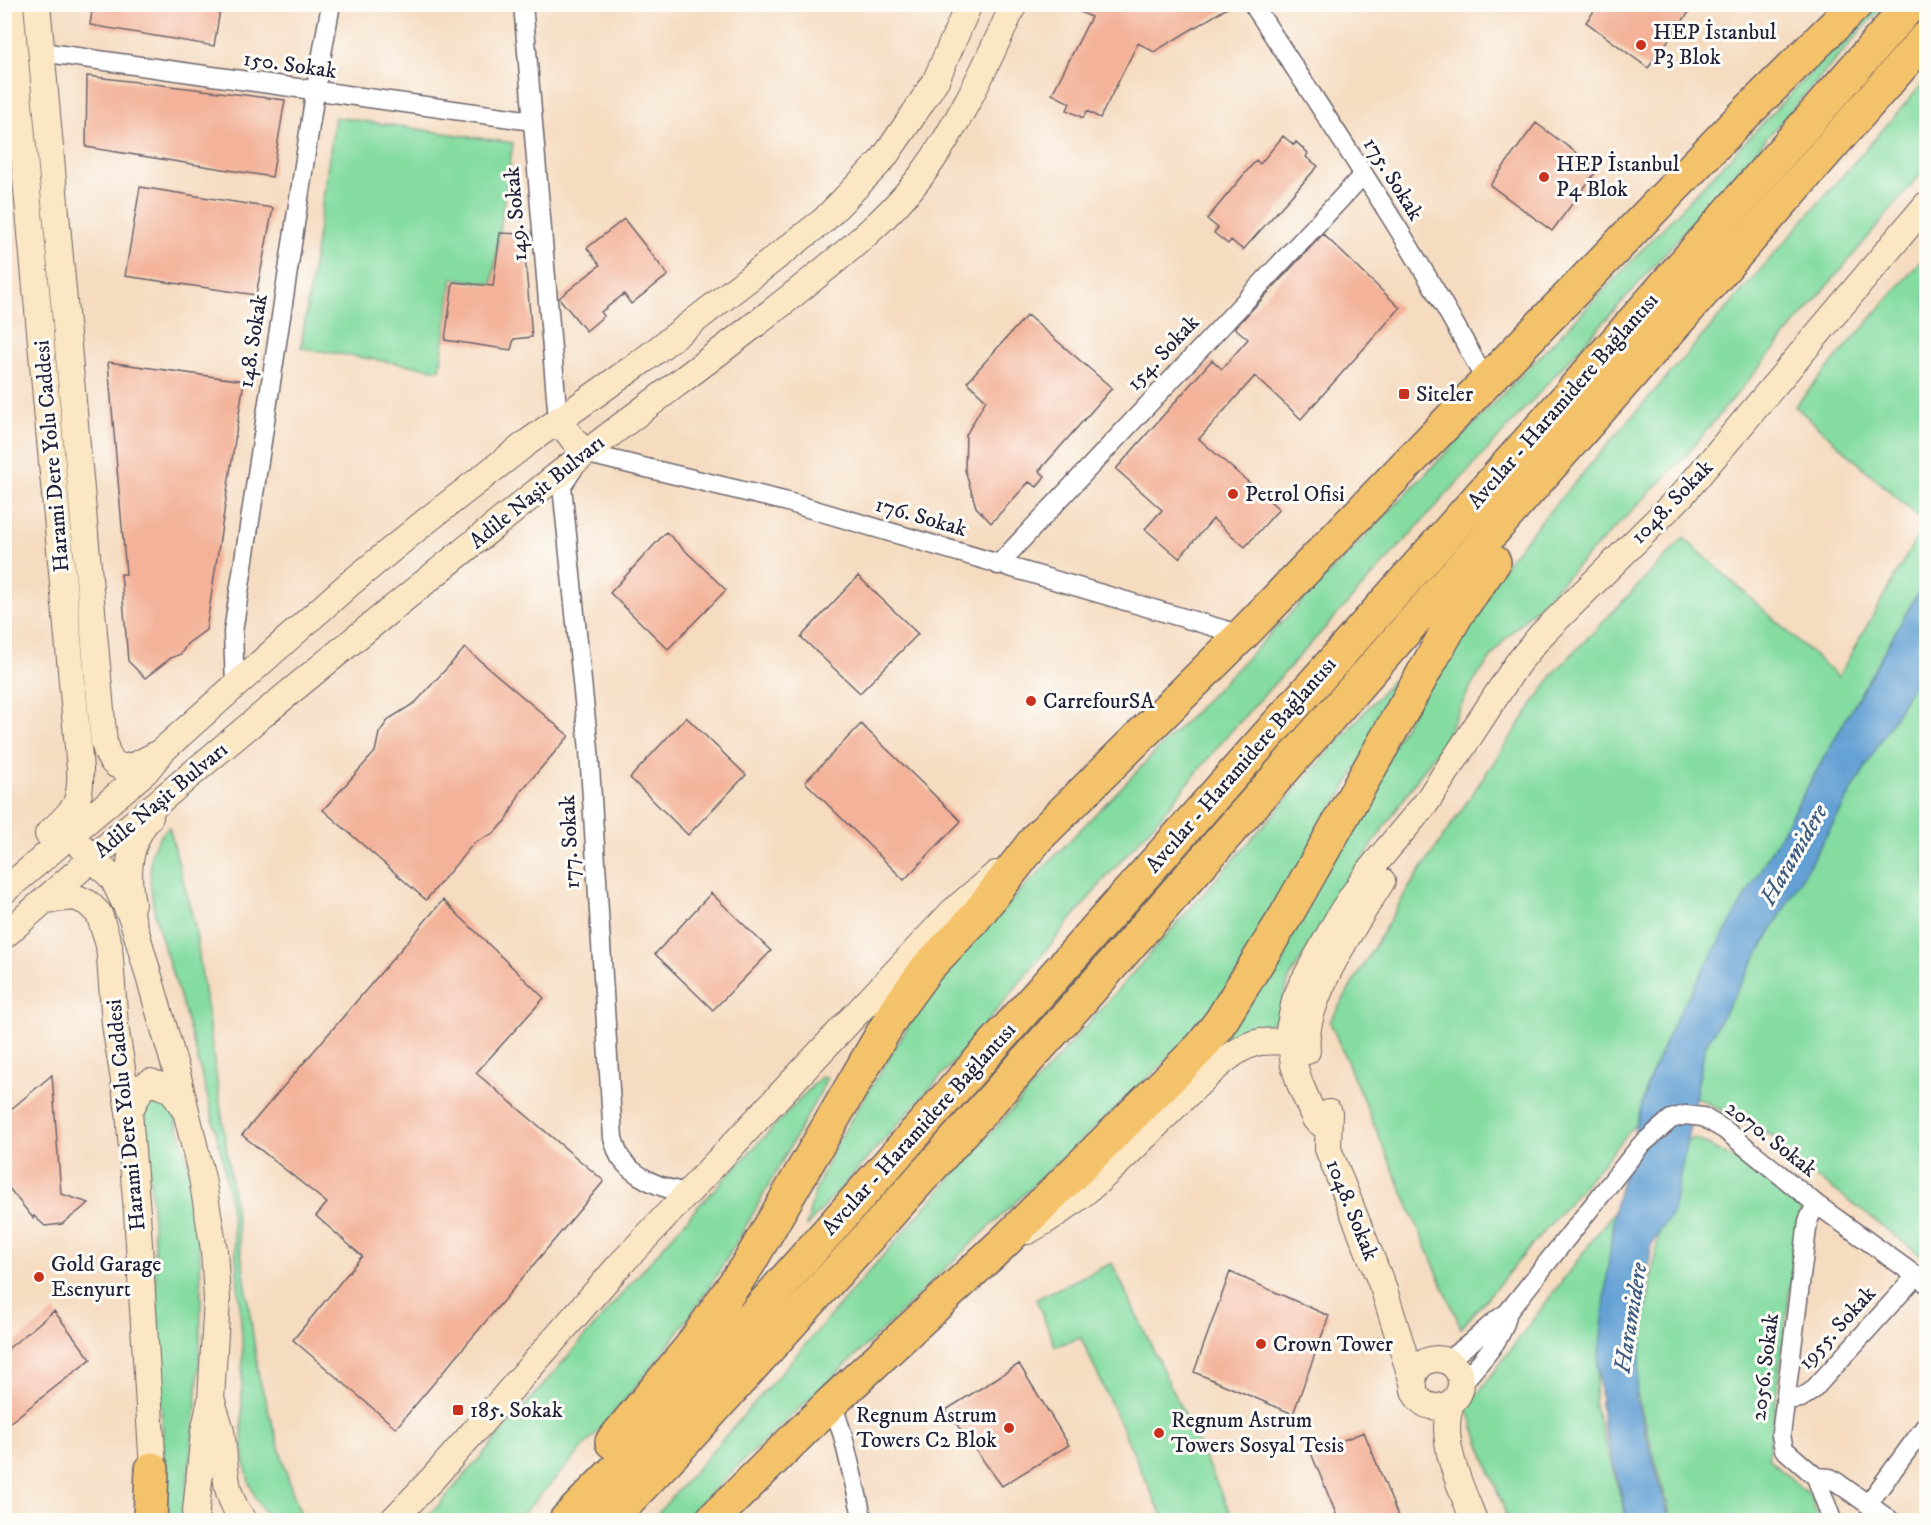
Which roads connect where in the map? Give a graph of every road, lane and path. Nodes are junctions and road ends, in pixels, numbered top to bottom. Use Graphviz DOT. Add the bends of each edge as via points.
graph roads {
  1 [pos="10,4"];
  2 [pos="37,4"];
  3 [pos="331,4"];
  4 [pos="523,4"];
  5 [pos="969,4"];
  6 [pos="1014,4"];
  7 [pos="1253,4"];
  8 [pos="1837,4"];
  9 [pos="1856,4"];
  10 [pos="1911,4"];
  11 [pos="1926,38"];
  12 [pos="41,52"];
  13 [pos="315,93"];
  14 [pos="1739,120"];
  15 [pos="532,121"];
  16 [pos="52,152"];
  17 [pos="24,153"];
  18 [pos="1363,175"];
  19 [pos="1926,205"];
  20 [pos="729,294"];
  21 [pos="1683,316"];
  22 [pos="754,326"];
  23 [pos="1486,382"];
  24 [pos="558,420"];
  25 [pos="584,453"];
  26 [pos="998,565"];
  27 [pos="1242,635"];
  28 [pos="235,686"];
  29 [pos="163,750"];
  30 [pos="185,778"];
  31 [pos="1037,838"];
  32 [pos="59,845"];
  33 [pos="94,856"];
  34 [pos="4,877"];
  35 [pos="4,891"];
  36 [pos="45,900"];
  37 [pos="135,928"];
  38 [pos="4,936"];
  39 [pos="1297,1038"];
  40 [pos="185,1111"];
  41 [pos="129,1112"];
  42 [pos="686,1192"];
  43 [pos="1816,1204"];
  44 [pos="1003,1243"];
  45 [pos="1922,1279"];
  46 [pos="1384,1290"];
  47 [pos="1507,1313"];
  48 [pos="1441,1359"];
  49 [pos="1415,1391"];
  50 [pos="1456,1394"];
  51 [pos="211,1400"];
  52 [pos="1785,1400"];
  53 [pos="832,1402"];
  54 [pos="1926,1425"];
  55 [pos="152,1469"];
  56 [pos="1457,1477"];
  57 [pos="1816,1477"];
  58 [pos="1868,1504"];
  59 [pos="150,1521"];
  60 [pos="157,1521"];
  61 [pos="195,1521"];
  62 [pos="243,1521"];
  63 [pos="393,1521"];
  64 [pos="549,1521"];
  65 [pos="566,1521"];
  66 [pos="609,1521"];
  67 [pos="712,1521"];
  68 [pos="863,1521"];
  69 [pos="1474,1521"];
  70 [pos="1832,1521"];
  71 [pos="1890,1521"];
  1 -- 17 [label="main road, Harami Dere Yolu Caddesi"];
  2 -- 12 [label="main road, Harami Dere Yolu Caddesi"];
  3 -- 13 [label="street, 148. Sokak"];
  4 -- 15 [label="street, 149. Sokak"];
  5 -- 20 [label="main road, Adile Naşit Bulvarı" via="936,80 883,159 824,220"];
  6 -- 22 [label="main road, Adile Naşit Bulvarı" via="951,131 921,176 891,212"];
  7 -- 18 [label="street, 175. Sokak"];
  8 -- 14 [label="highway"];
  9 -- 14 [label="highway"];
  10 -- 65 [label="highway, Avcılar - Haramidere Bağlantısı" via="1157,862"];
  11 -- 21 [label="highway, Avcılar - Haramidere Bağlantısı"];
  12 -- 13 [label="street, 150. Sokak"];
  12 -- 16 [label="main road, Harami Dere Yolu Caddesi"];
  13 -- 15 [label="street, 150. Sokak"];
  13 -- 28 [label="street, 148. Sokak" via="233,632"];
  14 -- 23 [label="highway"];
  15 -- 24 [label="street, 149. Sokak"];
  16 -- 17 [label="main road"];
  16 -- 29 [label="main road, Harami Dere Yolu Caddesi" via="104,743 112,762 119,767 130,768"];
  17 -- 34 [label="main road, Harami Dere Yolu Caddesi" via="81,783 77,807"];
  18 -- 23 [label="street, 175. Sokak"];
  18 -- 26 [label="street, 154. Sokak"];
  19 -- 39 [label="main road, 1048. Sokak" via="1682,495 1541,635 1518,664 1461,754 1341,913 1295,1000"];
  20 -- 22 [label="main road"];
  20 -- 24 [label="main road, Adile Naşit Bulvarı"];
  21 -- 44 [label="highway" via="1663,357 1641,387 1470,593 1287,914 1221,1021 1176,1074"];
  21 -- 66 [label="highway, Avcılar - Haramidere Bağlantısı" via="1076,1006"];
  22 -- 25 [label="main road, Adile Naşit Bulvarı"];
  23 -- 27 [label="highway"];
  24 -- 25 [label="main road"];
  24 -- 28 [label="main road, Adile Naşit Bulvarı" via="348,585"];
  25 -- 26 [label="street, 176. Sokak" via="784,501"];
  25 -- 30 [label="main road, Adile Naşit Bulvarı"];
  25 -- 42 [label="street, 177. Sokak" via="562,486 589,750 613,1138 620,1158 644,1178 670,1190"];
  26 -- 27 [label="street, 176. Sokak"];
  27 -- 31 [label="highway"];
  28 -- 29 [label="main road, Adile Naşit Bulvarı"];
  29 -- 32 [label="main road, Adile Naşit Bulvarı" via="146,771"];
  30 -- 33 [label="main road, Adile Naşit Bulvarı"];
  30 -- 37 [label="main road" via="145,823 132,846 129,886"];
  31 -- 42 [label="main road" via="953,911"];
  31 -- 64 [label="highway" via="974,920 927,968 895,1012 737,1280 690,1348"];
  32 -- 33 [label="main road" via="76,842"];
  32 -- 35 [label="main road, Adile Naşit Bulvarı"];
  33 -- 36 [label="main road, Adile Naşit Bulvarı"];
  33 -- 37 [label="main road" via="113,879"];
  36 -- 38 [label="main road, Adile Naşit Bulvarı"];
  36 -- 41 [label="main road, Harami Dere Yolu Caddesi" via="75,897 88,903 105,928"];
  37 -- 40 [label="main road, Harami Dere Yolu Caddesi"];
  39 -- 44 [label="main road" via="1259,1042 1225,1060 1063,1209"];
  39 -- 46 [label="main road, 1048. Sokak" via="1300,1084 1315,1119 1327,1128 1328,1149"];
  40 -- 41 [label="main road" via="172,1090 150,1082 142,1087"];
  40 -- 51 [label="main road, Harami Dere Yolu Caddesi" via="214,1250 217,1299"];
  41 -- 55 [label="main road, Harami Dere Yolu Caddesi"];
  42 -- 63 [label="main road"];
  43 -- 45 [label="street, 2070. Sokak"];
  43 -- 47 [label="street, 2070. Sokak" via="1725,1130 1703,1117 1685,1114 1664,1124 1640,1146"];
  43 -- 52 [label="street, 2056. Sokak" via="1808,1221"];
  44 -- 53 [label="highway"];
  45 -- 52 [label="street, 1955. Sokak" via="1812,1391 1801,1398"];
  46 -- 48 [label="main road" via="1420,1349"];
  46 -- 49 [label="main road"];
  47 -- 48 [label="street" via="1472,1343"];
  47 -- 50 [label="street" via="1496,1341"];
  48 -- 49 [label="main road" via="1425,1362 1416,1369"];
  48 -- 50 [label="main road" via="1455,1366"];
  49 -- 50 [label="main road" via="1430,1406 1441,1407"];
  49 -- 56 [label="main road" via="1435,1440"];
  50 -- 56 [label="main road" via="1446,1424"];
  51 -- 61 [label="main road, Harami Dere Yolu Caddesi"];
  51 -- 62 [label="main road" via="222,1437 226,1486 234,1510"];
  52 -- 57 [label="street, 2056. Sokak" via="1781,1435 1784,1449"];
  53 -- 67 [label="highway"];
  53 -- 68 [label="street"];
  54 -- 58 [label="street"];
  55 -- 59 [label="highway"];
  55 -- 60 [label="main road, Harami Dere Yolu Caddesi"];
  56 -- 69 [label="main road"];
  57 -- 58 [label="street" via="1830,1478"];
  57 -- 70 [label="street, 2056. Sokak"];
  58 -- 71 [label="street"];
}
